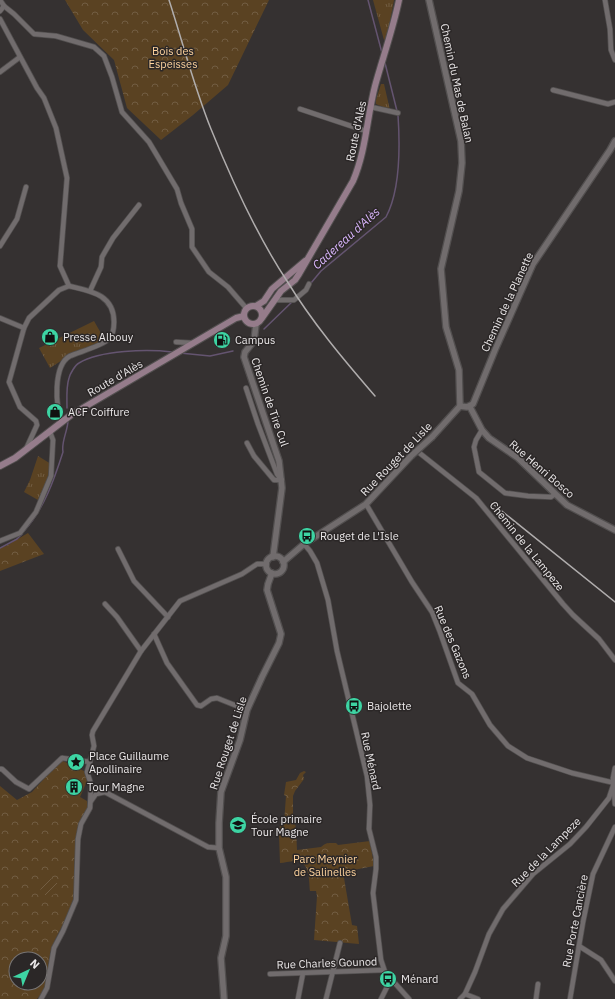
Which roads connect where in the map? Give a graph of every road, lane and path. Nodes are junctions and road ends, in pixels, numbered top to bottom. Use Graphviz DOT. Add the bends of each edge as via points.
graph roads {
  1 [pos="0,0"];
  2 [pos="399,0"];
  3 [pos="430,0"];
  4 [pos="605,0"];
  5 [pos="4,6"];
  6 [pos="0,11"];
  7 [pos="0,19"];
  8 [pos="20,57"];
  9 [pos="615,60"];
  10 [pos="0,72"];
  11 [pos="553,90"];
  12 [pos="615,102"];
  13 [pos="372,107"];
  14 [pos="300,109"];
  15 [pos="398,113"];
  16 [pos="366,131"];
  17 [pos="615,140"];
  18 [pos="26,187"];
  19 [pos="138,205"];
  20 [pos="0,246"];
  21 [pos="309,257"];
  22 [pos="309,284"];
  23 [pos="69,286"];
  24 [pos="90,291"];
  25 [pos="275,300"];
  26 [pos="256,306"];
  27 [pos="245,312"];
  28 [pos="0,318"];
  29 [pos="262,318"];
  30 [pos="256,324"];
  31 [pos="24,328"];
  32 [pos="176,342"];
  33 [pos="192,344"];
  34 [pos="246,388"];
  35 [pos="460,406"];
  36 [pos="470,406"];
  37 [pos="62,422"];
  38 [pos="482,430"];
  39 [pos="50,432"];
  40 [pos="247,443"];
  41 [pos="26,450"];
  42 [pos="417,450"];
  43 [pos="0,466"];
  44 [pos="282,480"];
  45 [pos="555,494"];
  46 [pos="366,504"];
  47 [pos="615,530"];
  48 [pos="0,541"];
  49 [pos="304,544"];
  50 [pos="118,549"];
  51 [pos="273,557"];
  52 [pos="283,562"];
  53 [pos="267,564"];
  54 [pos="272,573"];
  55 [pos="105,604"];
  56 [pos="168,617"];
  57 [pos="154,634"];
  58 [pos="141,651"];
  59 [pos="615,660"];
  60 [pos="247,710"];
  61 [pos="90,762"];
  62 [pos="615,768"];
  63 [pos="0,769"];
  64 [pos="615,783"];
  65 [pos="91,800"];
  66 [pos="615,804"];
  67 [pos="615,827"];
  68 [pos="220,848"];
  69 [pos="340,943"];
  70 [pos="579,946"];
  71 [pos="385,971"];
  72 [pos="332,972"];
  73 [pos="303,973"];
  74 [pos="270,974"];
  75 [pos="394,981"];
  76 [pos="615,982"];
  77 [pos="538,984"];
  78 [pos="387,987"];
  79 [pos="465,994"];
  80 [pos="41,999"];
  81 [pos="224,999"];
  82 [pos="298,999"];
  83 [pos="326,999"];
  84 [pos="382,999"];
  85 [pos="409,999"];
  86 [pos="460,999"];
  87 [pos="478,999"];
  88 [pos="536,999"];
  89 [pos="570,999"];
  1 -- 5 [label="street"];
  2 -- 13 [label="main road, Route d'Alès"];
  3 -- 35 [label="street, Chemin du Mas de Balan" via="461,141 460,191 441,269 446,328 459,370"];
  4 -- 9 [label="street" via="611,50"];
  5 -- 6 [label="street"];
  5 -- 27 [label="street" via="34,34 56,36 94,47 104,56 122,112 149,142 177,188 192,229 192,247 209,272 228,287"];
  7 -- 8 [label="street"];
  8 -- 10 [label="street"];
  8 -- 23 [label="street" via="44,98 56,128 67,178 60,266"];
  11 -- 12 [label="street" via="608,104"];
  13 -- 15 [label="street"];
  13 -- 16 [label="main road, Route d'Alès"];
  14 -- 16 [label="street"];
  16 -- 21 [label="main road, Route d'Alès" via="360,165 353,181"];
  17 -- 36 [label="street, Chemin de la Planette" via="533,264"];
  18 -- 20 [label="street" via="17,219"];
  19 -- 24 [label="street" via="105,250 101,267"];
  21 -- 25 [label="main road, Route d'Alès" via="295,280"];
  21 -- 26 [label="main road, Route d'Alès"];
  22 -- 25 [label="street" via="294,300"];
  23 -- 24 [label="street"];
  23 -- 31 [label="street" via="59,290 42,305 29,318"];
  24 -- 37 [label="street" via="111,306 114,314 112,333 106,342 68,357 59,371 56,384 59,416"];
  25 -- 29 [label="main road, Route d'Alès"];
  26 -- 27 [label="main road"];
  26 -- 29 [label="main road" via="261,310"];
  27 -- 30 [label="main road" via="248,323"];
  27 -- 33 [label="main road, Route d'Alès"];
  28 -- 31 [label="street"];
  29 -- 30 [label="main road"];
  30 -- 44 [label="street, Chemin de Tire Cul" via="254,341 245,352 244,360 279,460"];
  31 -- 41 [label="street" via="9,382 20,407 36,421 37,425"];
  32 -- 33 [label="street"];
  33 -- 37 [label="main road, Route d'Alès"];
  34 -- 44 [label="street" via="277,474"];
  35 -- 36 [label="street"];
  35 -- 42 [label="street, Rue Rouget de Lisle, bridge" via="432,438"];
  36 -- 38 [label="street, Rue Henri Bosco"];
  37 -- 39 [label="main road, Route d'Alès"];
  38 -- 45 [label="street, Rue Henri Bosco" via="489,438 518,458"];
  38 -- 45 [label="street" via="474,447 479,472 505,493 551,497"];
  39 -- 41 [label="main road, Route d'Alès"];
  39 -- 48 [label="street" via="53,440 51,476 36,512 20,533"];
  40 -- 44 [label="street" via="254,456 274,480"];
  41 -- 43 [label="main road, Route d'Alès"];
  42 -- 46 [label="street, Rue Rouget de Lisle, bridge"];
  42 -- 59 [label="street, Chemin de la Lampeze" via="476,498 573,616 600,639"];
  44 -- 51 [label="street, Chemin de Tire Cul"];
  45 -- 47 [label="street, Rue Henri Bosco" via="567,505"];
  46 -- 49 [label="street, Rue Rouget de Lisle"];
  46 -- 64 [label="street, Rue des Gazons" via="432,612 458,683 472,694 490,725 508,746 527,758 572,773"];
  49 -- 52 [label="street, Rue Rouget de Lisle"];
  49 -- 71 [label="street, Rue Ménard" via="318,564 328,600 367,776 369,829 376,857 373,893 381,960"];
  50 -- 56 [label="street" via="134,581"];
  51 -- 52 [label="street" via="279,557"];
  51 -- 53 [label="street"];
  52 -- 54 [label="street" via="284,567 281,571"];
  53 -- 54 [label="street"];
  53 -- 56 [label="street" via="257,564 242,574 180,602"];
  54 -- 60 [label="street, Rue Rouget de Lisle" via="267,590 281,634"];
  55 -- 58 [label="street"];
  56 -- 57 [label="street"];
  57 -- 58 [label="street"];
  57 -- 60 [label="street" via="167,663 196,705 201,706 217,698"];
  58 -- 61 [label="street" via="93,731 94,746"];
  60 -- 68 [label="street, Rue Rouget de Lisle" via="240,740 221,792"];
  61 -- 63 [label="street" via="62,758 29,789"];
  61 -- 65 [label="street" via="87,772 91,784"];
  62 -- 64 [label="street"];
  64 -- 66 [label="street"];
  64 -- 79 [label="street, Rue de la Lampeze" via="609,798 586,827 570,844 533,874 503,909 488,934"];
  65 -- 68 [label="street" via="96,794 105,792 208,847"];
  65 -- 80 [label="street" via="78,839 76,900 54,948 47,988"];
  67 -- 70 [label="street, Rue Porte Cancière" via="593,874"];
  68 -- 81 [label="street, Rue Rouget de Lisle" via="226,877 226,936 221,958"];
  69 -- 72 [label="street"];
  70 -- 76 [label="street" via="601,960"];
  70 -- 89 [label="street, Rue Porte Cancière"];
  71 -- 72 [label="street, Rue Charles Gounod"];
  71 -- 75 [label="street"];
  71 -- 78 [label="street, Rue Ménard"];
  72 -- 73 [label="street, Rue Charles Gounod"];
  72 -- 83 [label="street"];
  73 -- 74 [label="street, Rue Charles Gounod"];
  73 -- 82 [label="street"];
  75 -- 78 [label="street"];
  75 -- 85 [label="street"];
  77 -- 88 [label="street"];
  78 -- 84 [label="street"];
  79 -- 86 [label="street, Rue de la Lampeze"];
  79 -- 87 [label="street"];
}
